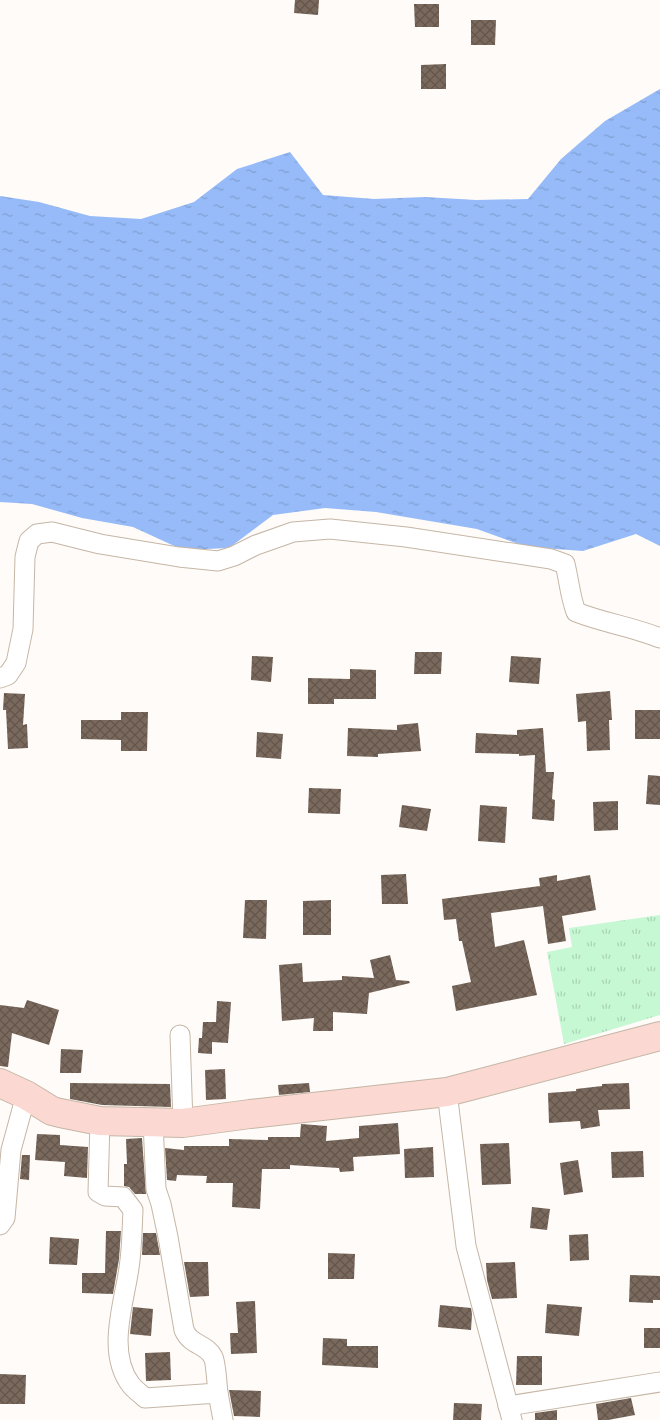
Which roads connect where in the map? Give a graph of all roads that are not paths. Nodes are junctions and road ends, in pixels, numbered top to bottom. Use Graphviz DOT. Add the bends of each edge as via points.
graph roads {
  1 [pos="660,638"];
  2 [pos="0,678"];
  3 [pos="180,1035"];
  4 [pos="660,1036"];
  5 [pos="0,1083"];
  6 [pos="447,1092"];
  7 [pos="26,1095"];
  8 [pos="100,1121"];
  9 [pos="153,1122"];
  10 [pos="183,1123"];
  11 [pos="0,1226"];
  12 [pos="660,1382"];
  13 [pos="218,1393"];
  14 [pos="510,1413"];
  15 [pos="223,1420"];
  1 -- 2 [label="street" via="576,612 565,564 551,559 330,529 293,532 218,561 100,544 52,532 37,534 29,541 23,582 23,629 16,663 8,675"];
  3 -- 10 [label="street"];
  4 -- 6 [label="main road"];
  5 -- 7 [label="main road"];
  6 -- 10 [label="main road"];
  6 -- 14 [label="street" via="466,1246"];
  7 -- 8 [label="main road" via="52,1111"];
  7 -- 11 [label="street" via="11,1150 5,1218"];
  8 -- 9 [label="main road"];
  8 -- 13 [label="street" via="98,1192 122,1197 133,1210 129,1268 118,1331 122,1365 131,1384 145,1398"];
  9 -- 10 [label="main road"];
  9 -- 13 [label="street" via="156,1189 184,1330 188,1339 213,1357"];
  12 -- 14 [label="street"];
  13 -- 15 [label="street"];
}
